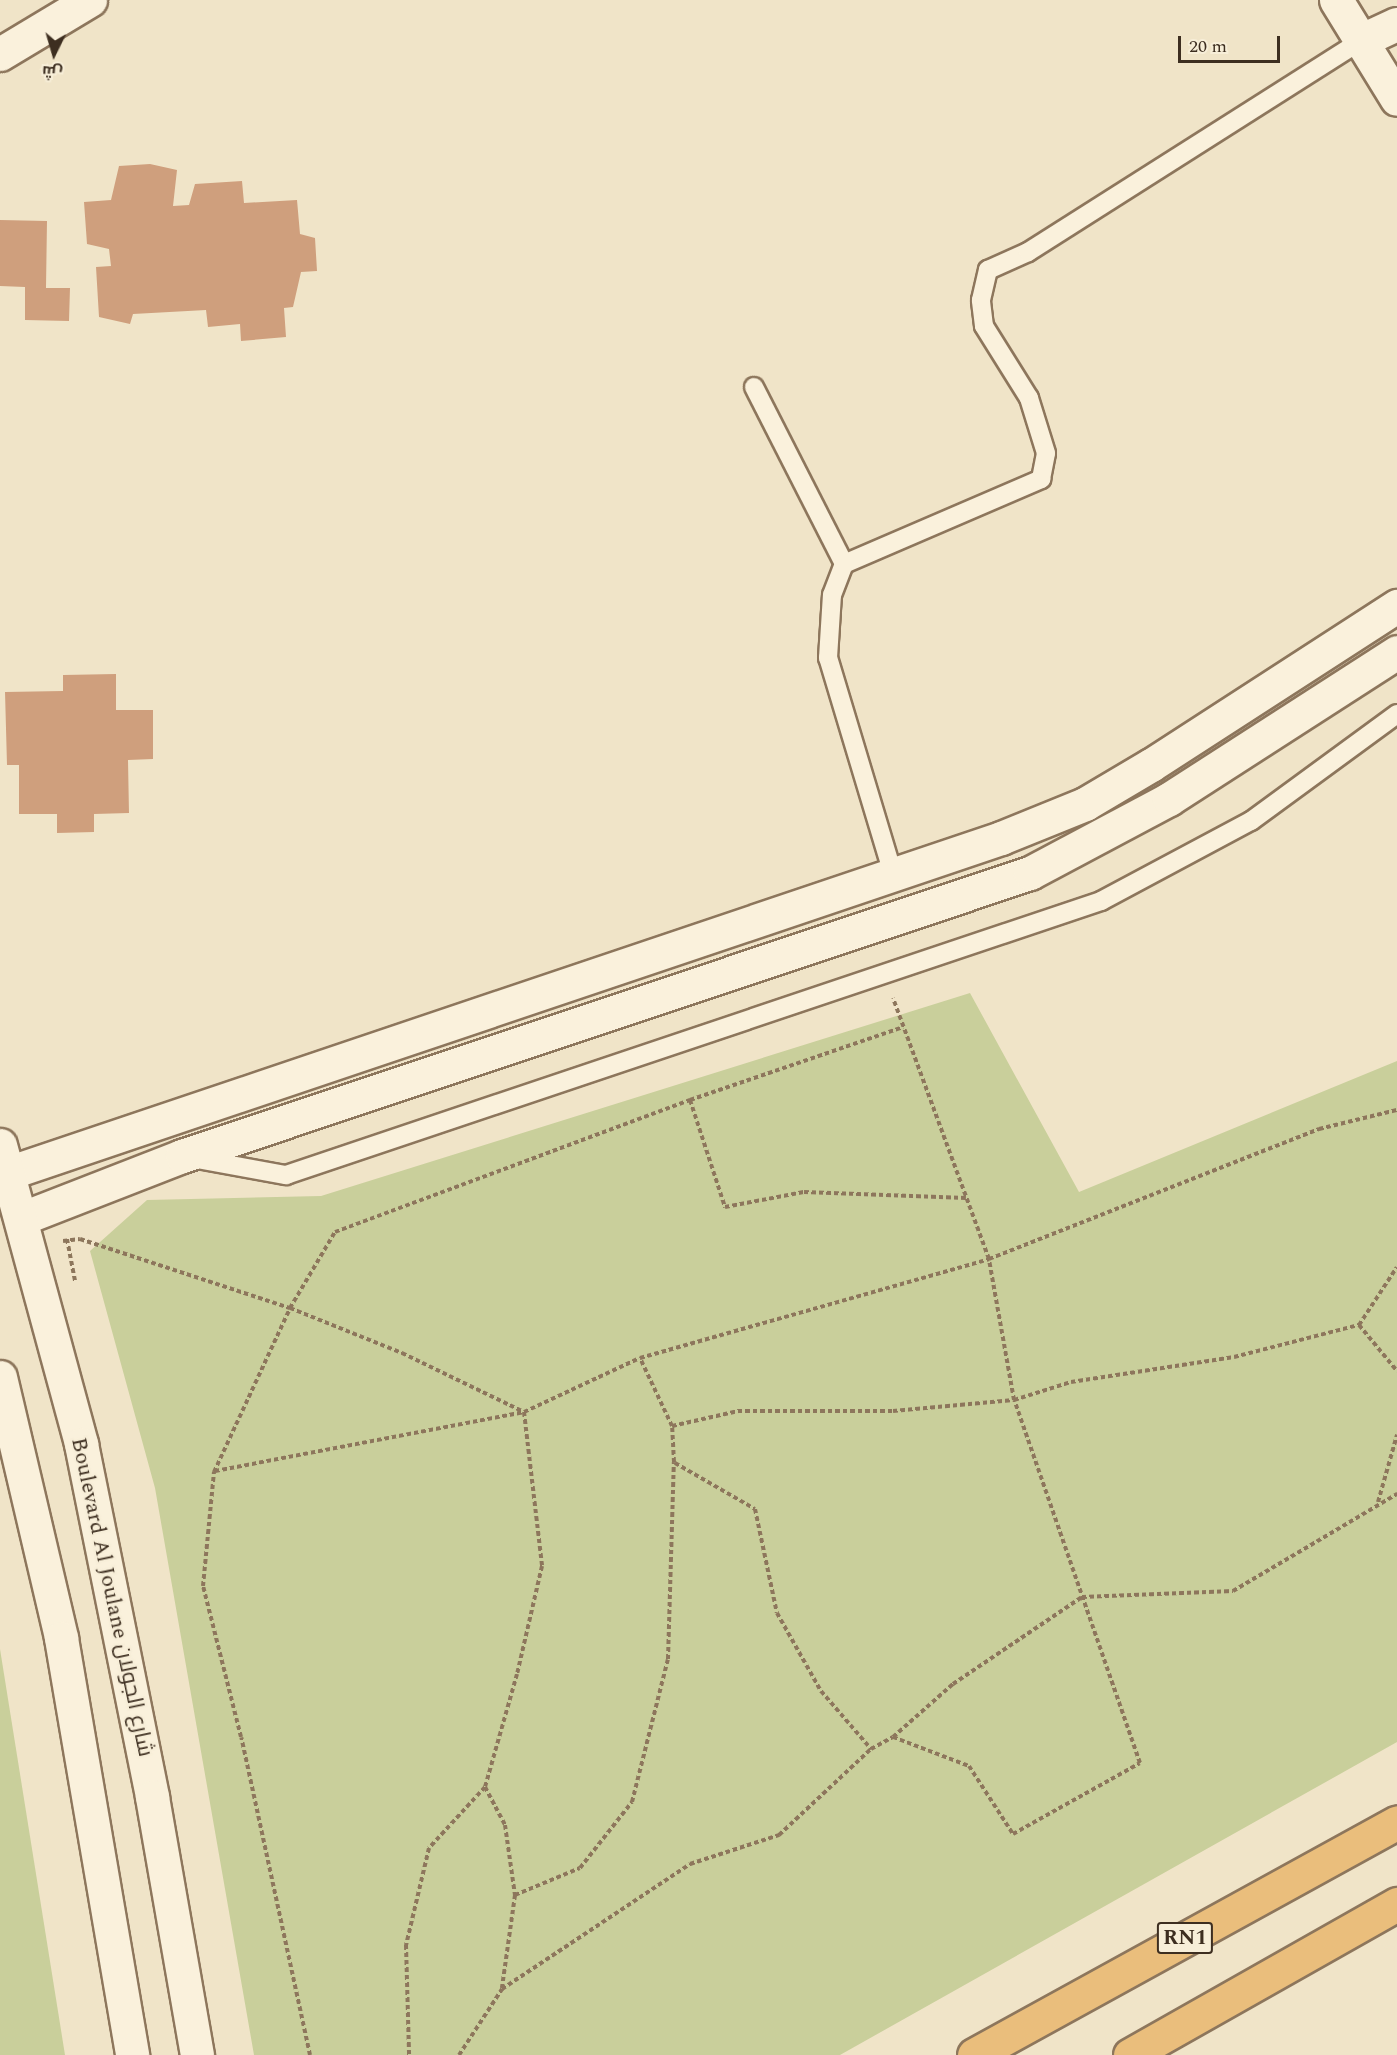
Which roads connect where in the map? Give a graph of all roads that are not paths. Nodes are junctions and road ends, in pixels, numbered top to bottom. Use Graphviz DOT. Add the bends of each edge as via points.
graph roads {
  1 [pos="90,0"];
  2 [pos="1336,0"];
  3 [pos="1390,0"];
  4 [pos="1397,12"];
  5 [pos="1397,24"];
  6 [pos="1362,40"];
  7 [pos="0,54"];
  8 [pos="1397,99"];
  9 [pos="754,387"];
  10 [pos="844,564"];
  11 [pos="1397,606"];
  12 [pos="1397,652"];
  13 [pos="1397,714"];
  14 [pos="925,864"];
  15 [pos="893,874"];
  16 [pos="930,906"];
  17 [pos="182,1156"];
  18 [pos="4,1159"];
  19 [pos="27,1232"];
  20 [pos="0,1377"];
  21 [pos="1397,1822"];
  22 [pos="1397,1904"];
  23 [pos="132,2055"];
  24 [pos="197,2055"];
  25 [pos="974,2055"];
  26 [pos="1130,2055"];
  1 -- 7 [label="street"];
  2 -- 6 [label="street"];
  3 -- 4 [label="street"];
  5 -- 6 [label="street"];
  6 -- 8 [label="street"];
  6 -- 10 [label="lane" via="1028,252 988,270 981,300 984,326 1029,398 1046,453 1041,479"];
  9 -- 10 [label="lane"];
  10 -- 15 [label="lane" via="832,595 828,658"];
  11 -- 14 [label="street" via="1085,804"];
  12 -- 16 [label="street" via="1169,799 1030,873"];
  13 -- 17 [label="lane" via="1251,821 1101,901 286,1175"];
  14 -- 15 [label="street"];
  14 -- 16 [label="street"];
  15 -- 18 [label="street"];
  16 -- 17 [label="street"];
  17 -- 19 [label="street"];
  18 -- 19 [label="street, Boulevard Al Joulane شارع الجولان"];
  19 -- 24 [label="street, Boulevard Al Joulane شارع الجولان" via="88,1478 152,1797"];
  20 -- 23 [label="street" via="61,1638"];
  21 -- 25 [label="highway, RN1"];
  22 -- 26 [label="highway"];
}
